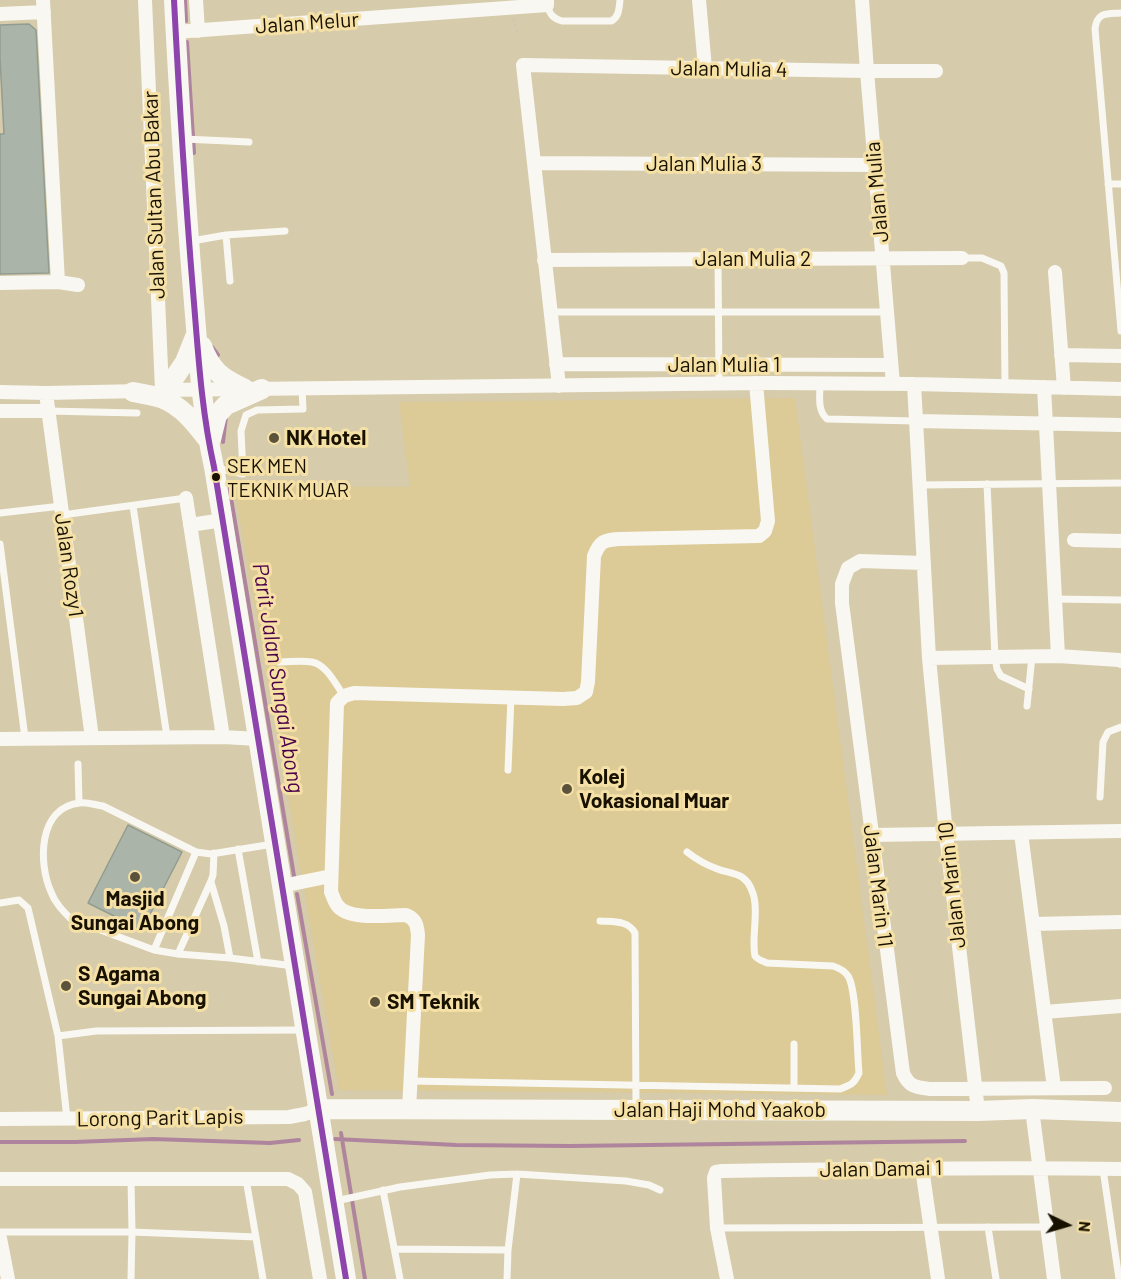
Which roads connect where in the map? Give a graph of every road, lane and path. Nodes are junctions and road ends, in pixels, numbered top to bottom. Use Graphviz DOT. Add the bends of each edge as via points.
graph roads {
  1 [pos="145,0"];
  2 [pos="174,0"];
  3 [pos="196,0"];
  4 [pos="620,0"];
  5 [pos="699,0"];
  6 [pos="862,0"];
  7 [pos="547,3"];
  8 [pos="44,6"];
  9 [pos="1121,13"];
  10 [pos="0,14"];
  11 [pos="198,31"];
  12 [pos="176,32"];
  13 [pos="705,68"];
  14 [pos="867,71"];
  15 [pos="936,71"];
  16 [pos="181,139"];
  17 [pos="249,142"];
  18 [pos="534,163"];
  19 [pos="874,165"];
  20 [pos="1108,184"];
  21 [pos="1121,184"];
  22 [pos="285,231"];
  23 [pos="226,235"];
  24 [pos="189,241"];
  25 [pos="882,258"];
  26 [pos="962,258"];
  27 [pos="718,259"];
  28 [pos="544,260"];
  29 [pos="1055,272"];
  30 [pos="230,281"];
  31 [pos="58,282"];
  32 [pos="0,283"];
  33 [pos="78,285"];
  34 [pos="550,312"];
  35 [pos="718,312"];
  36 [pos="887,312"];
  37 [pos="196,329"];
  38 [pos="1121,331"];
  39 [pos="1061,355"];
  40 [pos="1121,356"];
  41 [pos="556,364"];
  42 [pos="718,364"];
  43 [pos="891,365"];
  44 [pos="756,383"];
  45 [pos="719,384"];
  46 [pos="820,384"];
  47 [pos="893,384"];
  48 [pos="914,384"];
  49 [pos="559,386"];
  50 [pos="1005,387"];
  51 [pos="1044,387"];
  52 [pos="1064,388"];
  53 [pos="253,389"];
  54 [pos="302,389"];
  55 [pos="1121,389"];
  56 [pos="164,390"];
  57 [pos="201,391"];
  58 [pos="0,392"];
  59 [pos="133,392"];
  60 [pos="46,393"];
  61 [pos="0,411"];
  62 [pos="48,411"];
  63 [pos="137,413"];
  64 [pos="916,421"];
  65 [pos="1046,423"];
  66 [pos="1121,425"];
  67 [pos="209,443"];
  68 [pos="214,467"];
  69 [pos="1049,483"];
  70 [pos="1121,483"];
  71 [pos="987,484"];
  72 [pos="920,485"];
  73 [pos="186,498"];
  74 [pos="133,506"];
  75 [pos="62,511"];
  76 [pos="0,513"];
  77 [pos="223,520"];
  78 [pos="190,525"];
  79 [pos="1074,540"];
  80 [pos="1121,541"];
  81 [pos="0,544"];
  82 [pos="924,563"];
  83 [pos="1055,599"];
  84 [pos="1121,600"];
  85 [pos="1032,656"];
  86 [pos="1058,656"];
  87 [pos="995,657"];
  88 [pos="929,658"];
  89 [pos="1121,661"];
  90 [pos="278,662"];
  91 [pos="1029,689"];
  92 [pos="344,696"];
  93 [pos="511,697"];
  94 [pos="1027,706"];
  95 [pos="1121,727"];
  96 [pos="223,737"];
  97 [pos="25,738"];
  98 [pos="92,738"];
  99 [pos="167,738"];
  100 [pos="0,739"];
  101 [pos="258,739"];
  102 [pos="78,764"];
  103 [pos="508,770"];
  104 [pos="1100,797"];
  105 [pos="79,803"];
  106 [pos="1121,831"];
  107 [pos="1021,833"];
  108 [pos="946,834"];
  109 [pos="872,835"];
  110 [pos="275,844"];
  111 [pos="238,849"];
  112 [pos="196,852"];
  113 [pos="687,852"];
  114 [pos="214,853"];
  115 [pos="332,876"];
  116 [pos="211,881"];
  117 [pos="282,886"];
  118 [pos="0,903"];
  119 [pos="600,921"];
  120 [pos="1121,922"];
  121 [pos="1033,924"];
  122 [pos="154,950"];
  123 [pos="178,954"];
  124 [pos="230,958"];
  125 [pos="258,962"];
  126 [pos="295,966"];
  127 [pos="1121,1006"];
  128 [pos="1044,1012"];
  129 [pos="306,1030"];
  130 [pos="58,1036"];
  131 [pos="794,1044"];
  132 [pos="411,1081"];
  133 [pos="636,1084"];
  134 [pos="794,1088"];
  135 [pos="976,1088"];
  136 [pos="1054,1088"];
  137 [pos="1105,1088"];
  138 [pos="319,1109"];
  139 [pos="636,1109"];
  140 [pos="1032,1109"];
  141 [pos="409,1110"];
  142 [pos="978,1111"];
  143 [pos="1121,1112"];
  144 [pos="0,1119"];
  145 [pos="67,1119"];
  146 [pos="1039,1162"];
  147 [pos="922,1168"];
  148 [pos="1103,1168"];
  149 [pos="1121,1169"];
  150 [pos="517,1174"];
  151 [pos="0,1179"];
  152 [pos="131,1179"];
  153 [pos="246,1179"];
  154 [pos="383,1190"];
  155 [pos="660,1190"];
  156 [pos="339,1200"];
  157 [pos="931,1227"];
  158 [pos="988,1227"];
  159 [pos="1047,1227"];
  160 [pos="717,1228"];
  161 [pos="0,1232"];
  162 [pos="132,1232"];
  163 [pos="256,1237"];
  164 [pos="0,1238"];
  165 [pos="395,1249"];
  166 [pos="508,1251"];
  167 [pos="8,1279"];
  168 [pos="131,1279"];
  169 [pos="263,1279"];
  170 [pos="320,1279"];
  171 [pos="346,1279"];
  172 [pos="400,1279"];
  173 [pos="507,1279"];
  174 [pos="727,1279"];
  175 [pos="938,1279"];
  176 [pos="996,1279"];
  177 [pos="1054,1279"];
  178 [pos="1119,1279"];
  1 -- 56 [label="street, Jalan Sultan Abu Bakar"];
  2 -- 12 [label="street"];
  3 -- 11 [label="street"];
  4 -- 7 [label="lane" via="619,12 611,21 562,21 550,14"];
  5 -- 13 [label="street"];
  6 -- 14 [label="street, Jalan Mulia"];
  7 -- 11 [label="street, Jalan Melur"];
  8 -- 10 [label="street"];
  8 -- 31 [label="street"];
  9 -- 20 [label="lane" via="1099,17 1095,29"];
  11 -- 12 [label="street, Jalan Melur"];
  12 -- 16 [label="street"];
  13 -- 14 [label="street, Jalan Mulia 4"];
  13 -- 18 [label="street, Jalan Mulia 4" via="523,65"];
  14 -- 15 [label="street, Jalan Mulia 4"];
  14 -- 19 [label="street, Jalan Mulia"];
  16 -- 17 [label="lane"];
  16 -- 24 [label="street"];
  18 -- 19 [label="street, Jalan Mulia 3"];
  18 -- 28 [label="street"];
  19 -- 25 [label="street, Jalan Mulia"];
  20 -- 21 [label="lane"];
  20 -- 38 [label="lane"];
  22 -- 23 [label="lane"];
  23 -- 24 [label="lane"];
  23 -- 30 [label="lane"];
  24 -- 37 [label="street"];
  25 -- 26 [label="street, Jalan Mulia 2"];
  25 -- 27 [label="street, Jalan Mulia 2"];
  25 -- 36 [label="street, Jalan Mulia"];
  26 -- 50 [label="lane" via="982,258 1001,266 1004,273"];
  27 -- 28 [label="street, Jalan Mulia 2"];
  27 -- 35 [label="lane"];
  28 -- 34 [label="street"];
  29 -- 39 [label="street"];
  31 -- 32 [label="street"];
  31 -- 33 [label="street"];
  34 -- 35 [label="lane"];
  34 -- 41 [label="street"];
  35 -- 36 [label="lane"];
  35 -- 42 [label="lane"];
  36 -- 43 [label="street, Jalan Mulia"];
  37 -- 53 [label="street" via="213,368 224,379"];
  37 -- 56 [label="street" via="185,362"];
  37 -- 57 [label="street"];
  39 -- 40 [label="street"];
  39 -- 52 [label="street"];
  41 -- 42 [label="street, Jalan Mulia 1"];
  41 -- 49 [label="street"];
  42 -- 43 [label="street, Jalan Mulia 1"];
  42 -- 45 [label="lane"];
  43 -- 47 [label="street, Jalan Mulia"];
  44 -- 45 [label="street"];
  44 -- 46 [label="street"];
  44 -- 93 [label="street" via="768,521 765,531 759,536 603,542 594,556 586,692 577,698 563,699"];
  45 -- 49 [label="street"];
  46 -- 47 [label="street"];
  46 -- 64 [label="lane" via="820,408 827,419"];
  47 -- 48 [label="street"];
  48 -- 50 [label="street"];
  48 -- 64 [label="street, Jalan Marin 10"];
  49 -- 54 [label="street"];
  50 -- 51 [label="street"];
  51 -- 52 [label="street"];
  51 -- 65 [label="street"];
  52 -- 55 [label="street"];
  53 -- 54 [label="street"];
  53 -- 57 [label="street"];
  53 -- 67 [label="street" via="217,415"];
  54 -- 68 [label="lane" via="303,409 257,410 246,415 241,431 243,474"];
  56 -- 57 [label="street"];
  56 -- 59 [label="street"];
  57 -- 67 [label="street"];
  58 -- 60 [label="street"];
  59 -- 60 [label="street"];
  59 -- 67 [label="street" via="176,405"];
  60 -- 62 [label="street, Jalan Rozy1"];
  61 -- 62 [label="street"];
  62 -- 63 [label="lane"];
  62 -- 75 [label="street, Jalan Rozy1"];
  64 -- 65 [label="street"];
  64 -- 72 [label="street, Jalan Marin 10"];
  65 -- 66 [label="street"];
  65 -- 69 [label="street"];
  67 -- 68 [label="street"];
  68 -- 77 [label="street"];
  69 -- 70 [label="lane"];
  69 -- 71 [label="lane"];
  69 -- 83 [label="street"];
  71 -- 72 [label="lane"];
  71 -- 87 [label="lane"];
  72 -- 82 [label="street, Jalan Marin 10"];
  73 -- 74 [label="lane"];
  73 -- 78 [label="street"];
  74 -- 75 [label="lane"];
  74 -- 99 [label="lane"];
  75 -- 76 [label="lane"];
  75 -- 98 [label="street, Jalan Rozy1"];
  77 -- 78 [label="street"];
  77 -- 101 [label="street"];
  78 -- 96 [label="street"];
  79 -- 80 [label="street"];
  81 -- 97 [label="lane"];
  82 -- 88 [label="street, Jalan Marin 10"];
  82 -- 109 [label="street, Jalan Marin 11" via="860,561 848,568 842,584"];
  83 -- 84 [label="lane"];
  83 -- 86 [label="street"];
  85 -- 86 [label="street"];
  85 -- 87 [label="street"];
  85 -- 91 [label="lane"];
  86 -- 89 [label="street"];
  87 -- 88 [label="street"];
  87 -- 91 [label="lane" via="1001,676"];
  88 -- 108 [label="street, Jalan Marin 10"];
  90 -- 92 [label="lane" via="319,664"];
  91 -- 94 [label="lane"];
  92 -- 93 [label="street" via="354,693"];
  92 -- 115 [label="street" via="337,703 336,712"];
  93 -- 103 [label="lane"];
  95 -- 104 [label="lane" via="1108,732 1103,742"];
  96 -- 99 [label="street"];
  96 -- 101 [label="street"];
  97 -- 98 [label="street"];
  97 -- 100 [label="street"];
  98 -- 99 [label="street"];
  101 -- 110 [label="street"];
  102 -- 105 [label="lane"];
  105 -- 112 [label="lane" via="103,806"];
  105 -- 122 [label="lane" via="61,810 50,821 45,835 45,874 51,893 70,919"];
  106 -- 107 [label="street"];
  107 -- 108 [label="street"];
  107 -- 121 [label="street"];
  108 -- 109 [label="street"];
  108 -- 135 [label="street, Jalan Marin 10"];
  109 -- 135 [label="street, Jalan Marin 11" via="906,1082 930,1089"];
  110 -- 111 [label="lane"];
  110 -- 117 [label="street"];
  111 -- 114 [label="lane"];
  111 -- 125 [label="lane"];
  112 -- 114 [label="lane"];
  112 -- 122 [label="lane"];
  113 -- 134 [label="lane" via="717,870 742,877 752,889 755,956 761,961 833,966 850,979 859,1073 855,1081 840,1089"];
  114 -- 116 [label="lane"];
  115 -- 117 [label="street"];
  115 -- 132 [label="street" via="331,891 344,912 406,915 417,924"];
  116 -- 123 [label="lane"];
  116 -- 124 [label="lane"];
  117 -- 126 [label="street"];
  118 -- 130 [label="lane" via="19,900 28,908"];
  119 -- 133 [label="lane" via="626,924 635,933"];
  120 -- 121 [label="street"];
  121 -- 128 [label="street"];
  122 -- 123 [label="lane"];
  123 -- 124 [label="lane"];
  124 -- 125 [label="lane"];
  125 -- 126 [label="lane"];
  126 -- 129 [label="street"];
  127 -- 128 [label="street"];
  128 -- 136 [label="street"];
  129 -- 130 [label="lane" via="96,1030"];
  129 -- 138 [label="street"];
  130 -- 145 [label="lane"];
  131 -- 134 [label="lane"];
  132 -- 133 [label="lane"];
  132 -- 141 [label="street"];
  133 -- 134 [label="lane"];
  133 -- 139 [label="lane"];
  135 -- 136 [label="street, Jalan Marin 11"];
  135 -- 142 [label="street, Jalan Marin 10"];
  136 -- 137 [label="street, Jalan Marin 11"];
  138 -- 141 [label="street, Jalan Haji Mohd Yaakob"];
  138 -- 145 [label="street, Lorong Parit Lapis" via="289,1117"];
  138 -- 156 [label="street"];
  139 -- 141 [label="street, Jalan Haji Mohd Yaakob"];
  139 -- 142 [label="street, Jalan Haji Mohd Yaakob"];
  140 -- 142 [label="street, Jalan Haji Mohd Yaakob"];
  140 -- 143 [label="street, Jalan Haji Mohd Yaakob"];
  140 -- 146 [label="street"];
  144 -- 145 [label="street, Lorong Parit Lapis"];
  146 -- 147 [label="street, Jalan Damai 1"];
  146 -- 148 [label="street, Jalan Damai 1"];
  146 -- 159 [label="street"];
  147 -- 157 [label="street"];
  147 -- 160 [label="street, Jalan Damai 1" via="716,1172"];
  148 -- 149 [label="street, Jalan Damai 1"];
  148 -- 178 [label="lane"];
  150 -- 154 [label="lane" via="490,1174"];
  150 -- 155 [label="lane" via="626,1181"];
  150 -- 166 [label="lane"];
  151 -- 152 [label="street"];
  152 -- 153 [label="street"];
  152 -- 162 [label="lane"];
  153 -- 163 [label="lane"];
  153 -- 170 [label="street" via="288,1179 305,1192"];
  154 -- 156 [label="lane"];
  154 -- 165 [label="lane"];
  156 -- 171 [label="street"];
  157 -- 158 [label="lane"];
  157 -- 160 [label="lane"];
  157 -- 175 [label="street"];
  158 -- 159 [label="lane"];
  158 -- 176 [label="lane"];
  159 -- 177 [label="street"];
  160 -- 174 [label="street"];
  161 -- 162 [label="lane"];
  162 -- 163 [label="lane"];
  162 -- 168 [label="lane"];
  163 -- 169 [label="lane"];
  164 -- 167 [label="street"];
  165 -- 166 [label="lane"];
  165 -- 172 [label="lane"];
  166 -- 173 [label="lane"];
}
